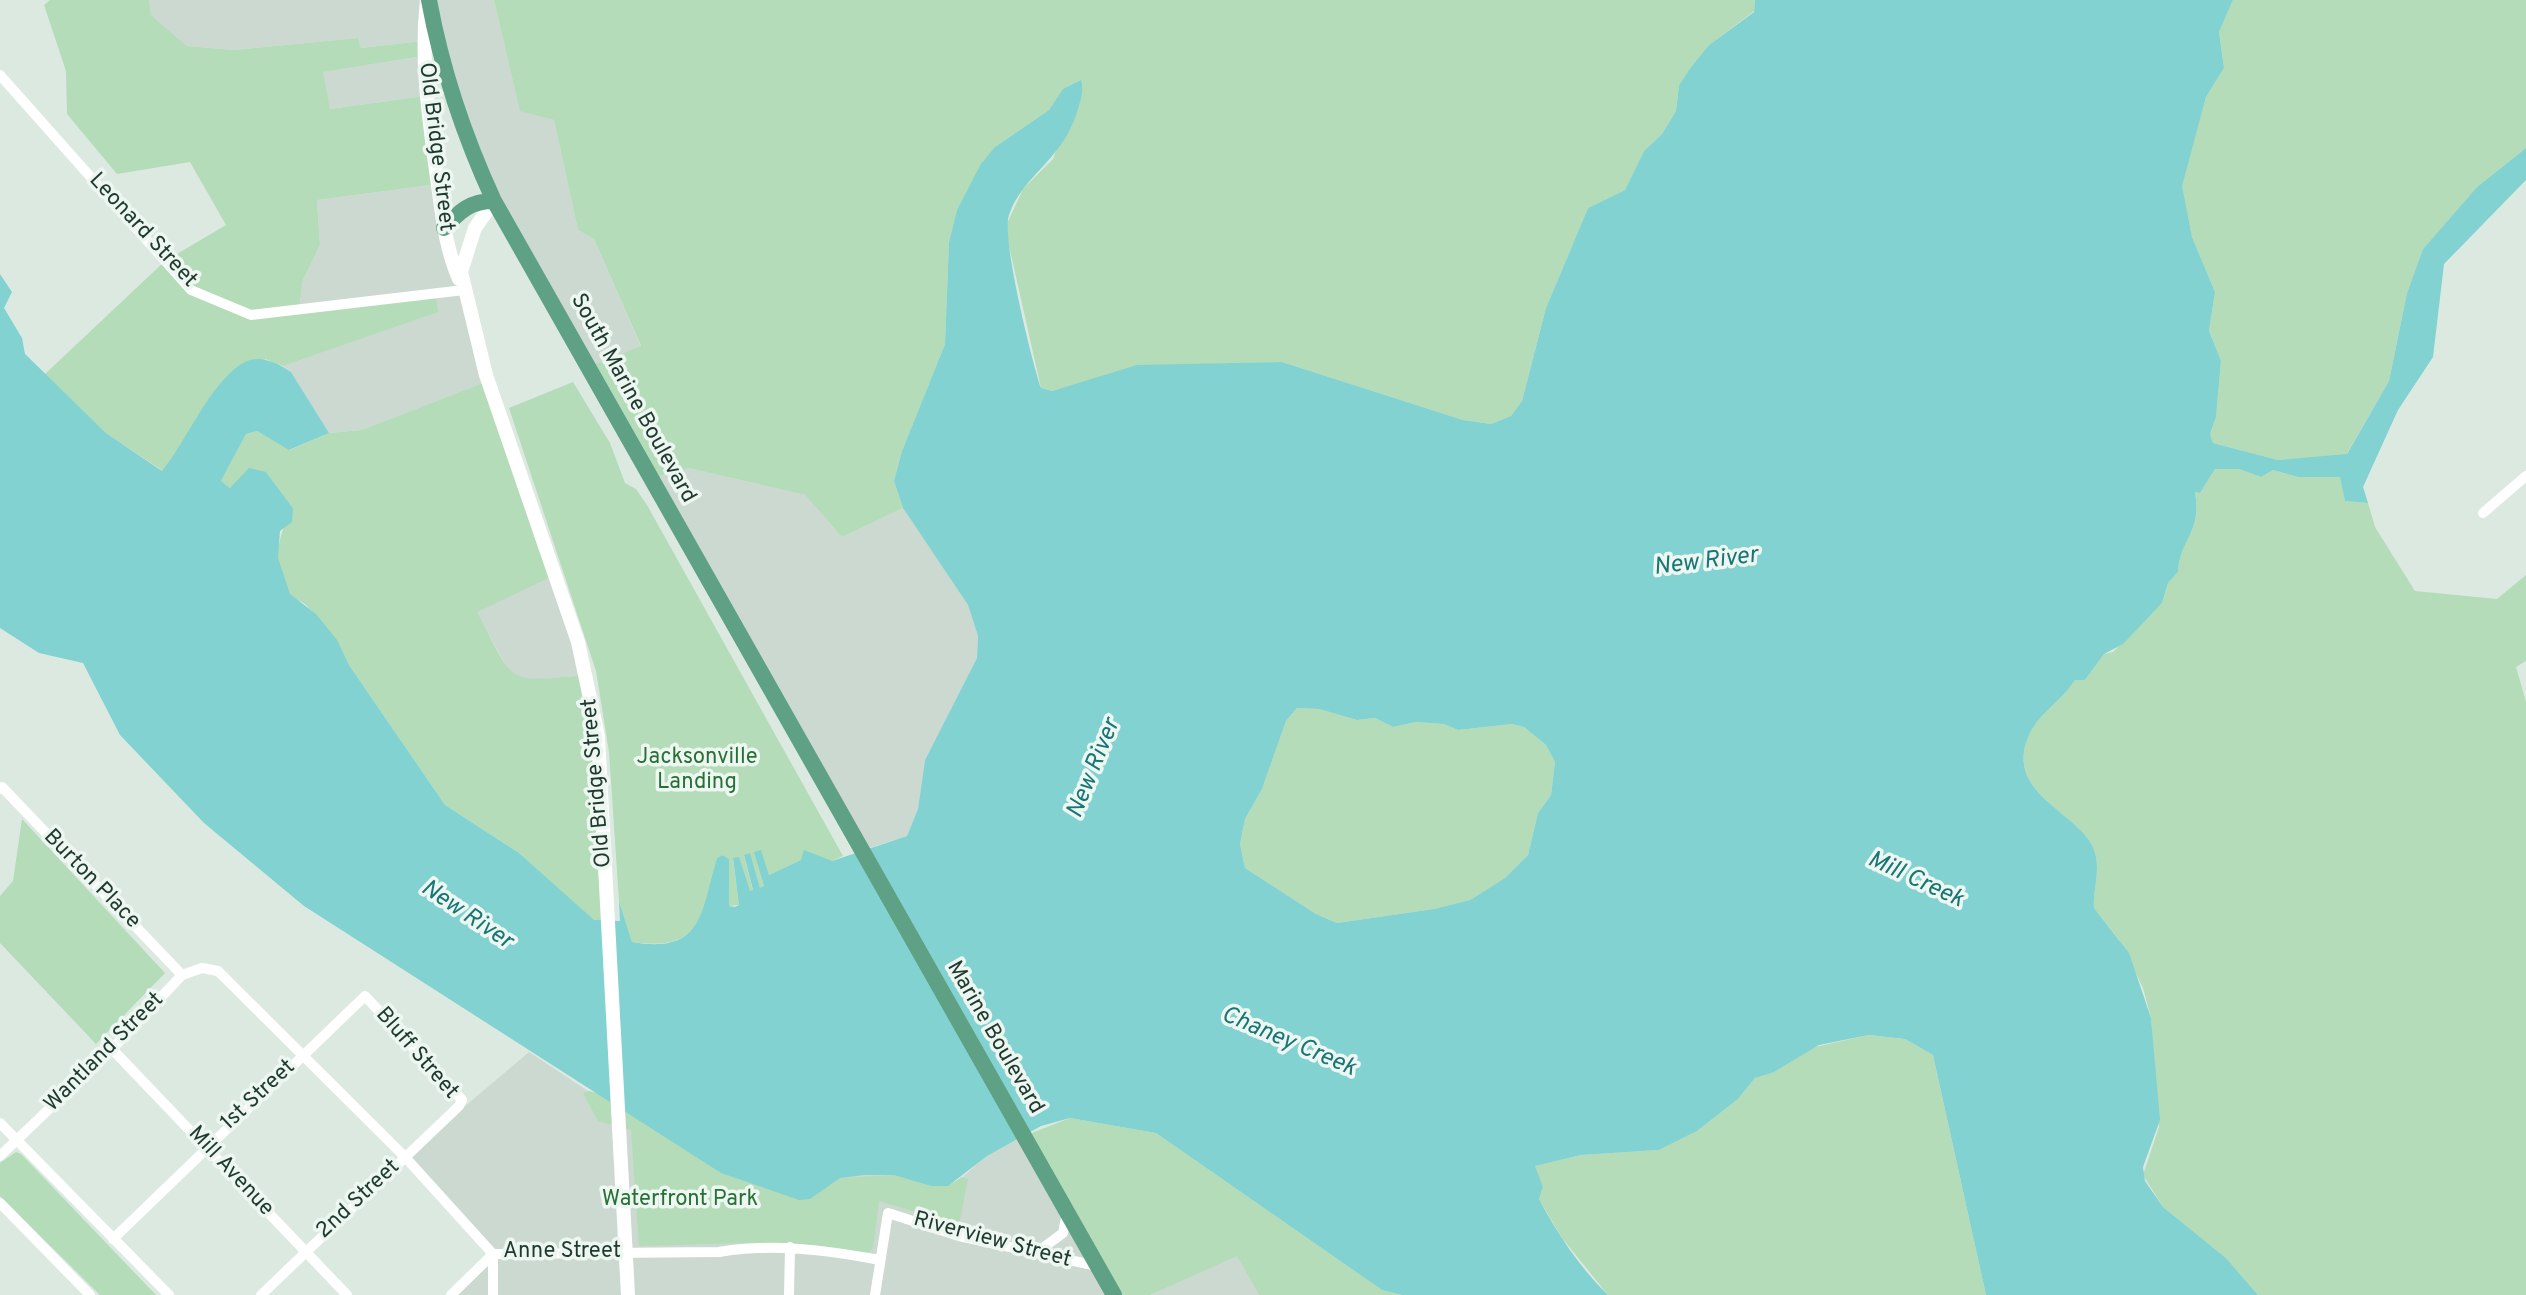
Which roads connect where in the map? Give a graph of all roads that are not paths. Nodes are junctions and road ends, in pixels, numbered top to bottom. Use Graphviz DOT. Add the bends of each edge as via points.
graph roads {
  1 [pos="428,0"];
  2 [pos="0,75"];
  3 [pos="494,201"];
  4 [pos="444,228"];
  5 [pos="464,290"];
  6 [pos="2526,476"];
  7 [pos="2483,513"];
  8 [pos="0,789"];
  9 [pos="835,804"];
  10 [pos="218,971"];
  11 [pos="182,975"];
  12 [pos="112,1049"];
  13 [pos="302,1056"];
  14 [pos="459,1106"];
  15 [pos="0,1123"];
  16 [pos="17,1141"];
  17 [pos="206,1146"];
  18 [pos="0,1156"];
  19 [pos="405,1157"];
  20 [pos="0,1203"];
  21 [pos="1067,1212"];
  22 [pos="113,1239"];
  23 [pos="790,1247"];
  24 [pos="304,1251"];
  25 [pos="1036,1253"];
  26 [pos="493,1254"];
  27 [pos="627,1254"];
  28 [pos="880,1260"];
  29 [pos="1097,1266"];
  30 [pos="90,1295"];
  31 [pos="169,1295"];
  32 [pos="261,1295"];
  33 [pos="347,1295"];
  34 [pos="451,1295"];
  35 [pos="493,1295"];
  36 [pos="628,1295"];
  37 [pos="789,1295"];
  38 [pos="875,1295"];
  39 [pos="1114,1295"];
  1 -- 3 [label="main road, South Marine Boulevard" via="455,105"];
  1 -- 4 [label="main road, Old Bridge Street" via="422,41 425,96"];
  2 -- 5 [label="street, Leonard Street" via="191,290 251,315"];
  3 -- 4 [label="main road" via="462,209"];
  3 -- 5 [label="main road, Old Bridge Street" via="465,253"];
  3 -- 9 [label="main road, South Marine Boulevard"];
  4 -- 5 [label="main road, Old Bridge Street"];
  5 -- 27 [label="main road, Old Bridge Street" via="486,375 578,642 598,736"];
  6 -- 7 [label="street"];
  8 -- 11 [label="street, Burton Place"];
  9 -- 21 [label="main road, Marine Boulevard"];
  10 -- 11 [label="street, Wantland Street" via="202,968"];
  10 -- 13 [label="street, Anne Street"];
  11 -- 12 [label="street, Wantland Street"];
  12 -- 16 [label="street, Wantland Street"];
  12 -- 17 [label="street, Mill Avenue"];
  13 -- 14 [label="street, Bluff Street" via="365,996 462,1100"];
  13 -- 17 [label="street, 1st Street"];
  13 -- 19 [label="street, Anne Street"];
  14 -- 19 [label="street, 2nd Street"];
  15 -- 16 [label="street"];
  16 -- 18 [label="street, Wantland Street"];
  16 -- 22 [label="street"];
  17 -- 22 [label="street, 1st Street"];
  17 -- 24 [label="street, Mill Avenue"];
  19 -- 24 [label="street, 2nd Street"];
  19 -- 26 [label="street, Anne Street"];
  20 -- 30 [label="street"];
  21 -- 25 [label="street" via="1063,1233"];
  21 -- 29 [label="main road, Marine Boulevard"];
  22 -- 31 [label="street"];
  23 -- 27 [label="street, Anne Street"];
  23 -- 28 [label="street, Anne Street"];
  23 -- 37 [label="street"];
  24 -- 32 [label="street, 2nd Street"];
  24 -- 33 [label="street, Mill Avenue"];
  25 -- 28 [label="street, Riverview Street" via="888,1213"];
  25 -- 29 [label="street, Riverview Street"];
  26 -- 27 [label="street, Anne Street"];
  26 -- 34 [label="street"];
  26 -- 35 [label="street"];
  27 -- 36 [label="main road, Old Bridge Street"];
  28 -- 38 [label="street"];
  29 -- 39 [label="main road, Marine Boulevard"];
}
